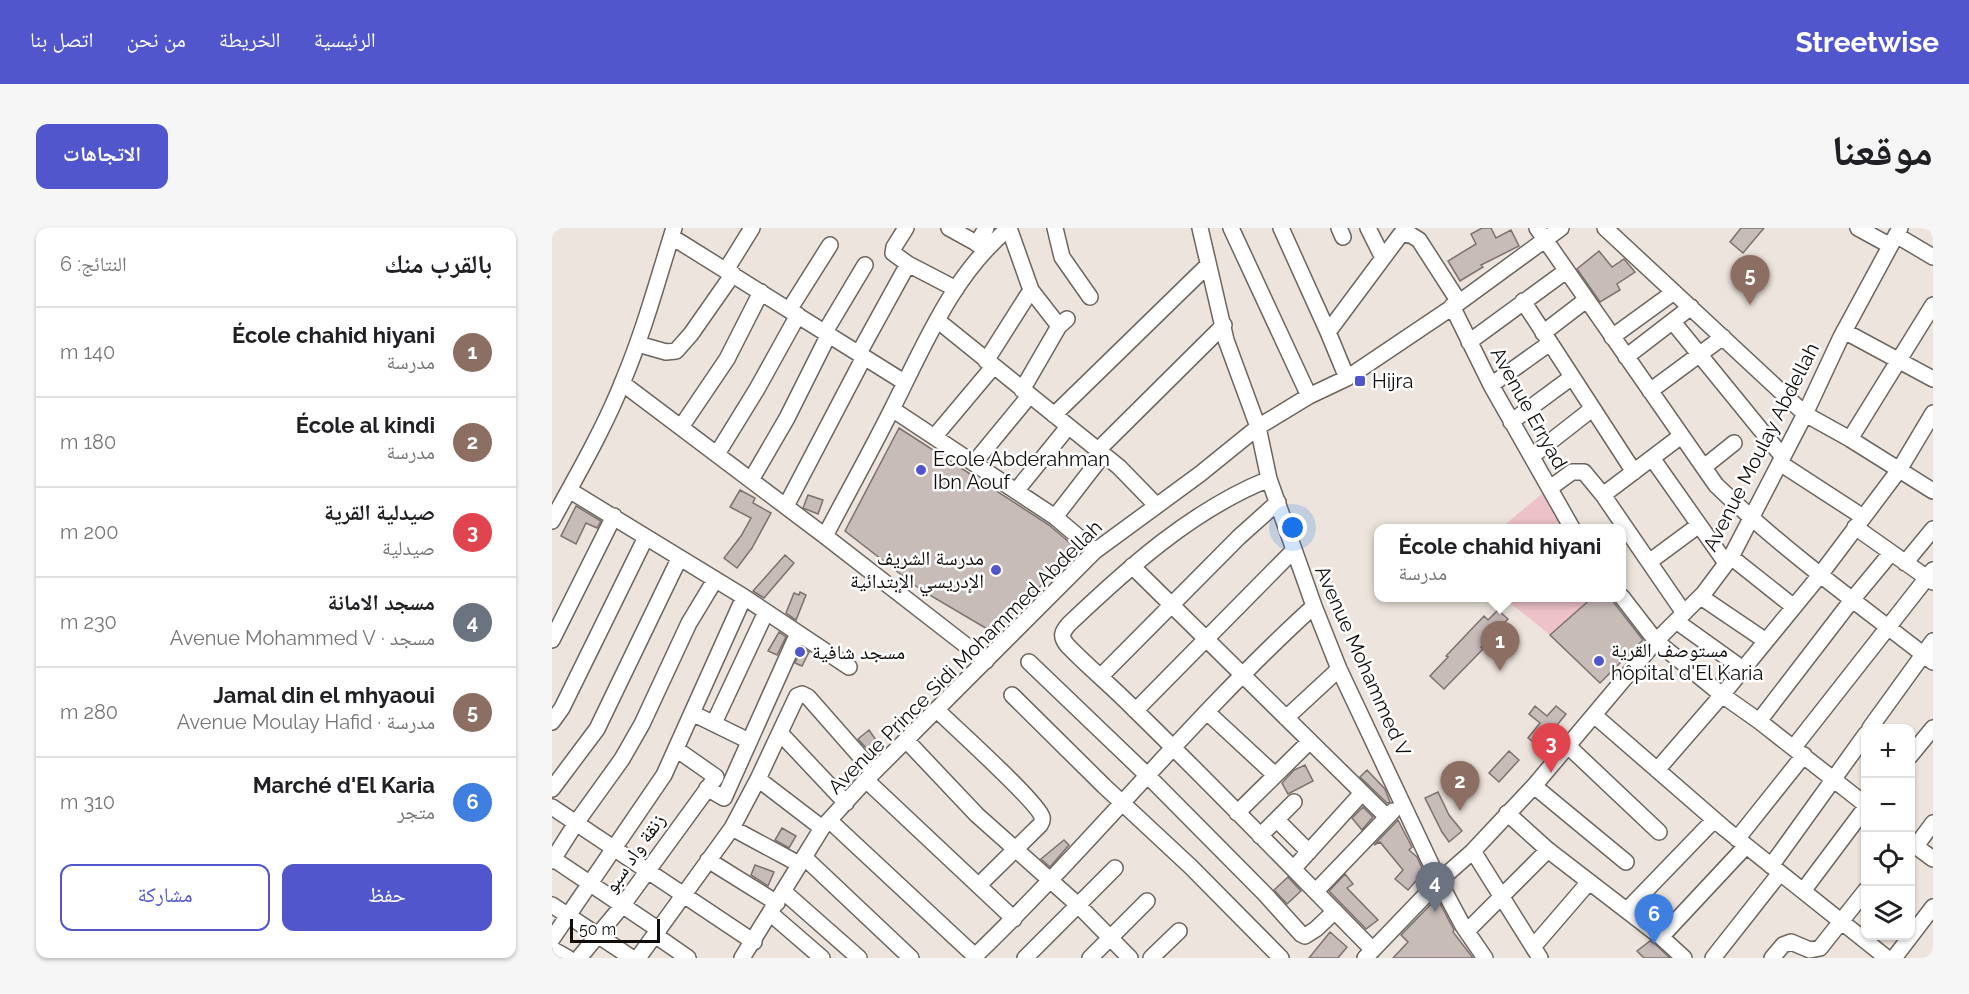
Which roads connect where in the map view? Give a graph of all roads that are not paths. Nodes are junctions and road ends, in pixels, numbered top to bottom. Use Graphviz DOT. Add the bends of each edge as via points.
graph roads {
  1 [pos="752,228"];
  2 [pos="906,228"];
  3 [pos="949,228"];
  4 [pos="986,228"];
  5 [pos="1009,228"];
  6 [pos="1055,228"];
  7 [pos="1200,228"];
  8 [pos="1231,228"];
  9 [pos="1281,228"];
  10 [pos="1368,228"];
  11 [pos="1561,228"];
  12 [pos="1605,228"];
  13 [pos="1858,228"];
  14 [pos="1399,231"];
  15 [pos="673,232"];
  16 [pos="1541,234"];
  17 [pos="1895,236"];
  18 [pos="830,245"];
  19 [pos="982,246"];
  20 [pos="1933,257"];
  21 [pos="1383,258"];
  22 [pos="908,264"];
  23 [pos="865,265"];
  24 [pos="1208,265"];
  25 [pos="1566,271"];
  26 [pos="729,272"];
  27 [pos="956,289"];
  28 [pos="1031,291"];
  29 [pos="761,292"];
  30 [pos="1674,292"];
  31 [pos="1090,297"];
  32 [pos="1586,300"];
  33 [pos="1523,301"];
  34 [pos="1455,304"];
  35 [pos="1933,305"];
  36 [pos="1691,307"];
  37 [pos="793,313"];
  38 [pos="937,320"];
  39 [pos="1673,322"];
  40 [pos="1224,325"];
  41 [pos="1844,331"];
  42 [pos="1329,332"];
  43 [pos="827,333"];
  44 [pos="1612,337"];
  45 [pos="1724,337"];
  46 [pos="1547,338"];
  47 [pos="1469,342"];
  48 [pos="638,344"];
  49 [pos="862,355"];
  50 [pos="1700,355"];
  51 [pos="1626,357"];
  52 [pos="1901,360"];
  53 [pos="990,364"];
  54 [pos="1572,377"];
  55 [pos="1347,378"];
  56 [pos="1933,379"];
  57 [pos="904,382"];
  58 [pos="622,383"];
  59 [pos="1491,385"];
  60 [pos="1650,391"];
  61 [pos="1026,393"];
  62 [pos="1309,396"];
  63 [pos="892,409"];
  64 [pos="1592,409"];
  65 [pos="1933,413"];
  66 [pos="1805,414"];
  67 [pos="1054,415"];
  68 [pos="1511,422"];
  69 [pos="1068,427"];
  70 [pos="1258,427"];
  71 [pos="681,428"];
  72 [pos="935,436"];
  73 [pos="1682,436"];
  74 [pos="1850,439"];
  75 [pos="1734,443"];
  76 [pos="1101,452"];
  77 [pos="717,454"];
  78 [pos="1532,456"];
  79 [pos="1652,458"];
  80 [pos="1781,460"];
  81 [pos="974,463"];
  82 [pos="1704,467"];
  83 [pos="1899,470"];
  84 [pos="1634,472"];
  85 [pos="1269,479"];
  86 [pos="751,480"];
  87 [pos="1550,488"];
  88 [pos="569,490"];
  89 [pos="1016,491"];
  90 [pos="1933,491"];
  91 [pos="1603,495"];
  92 [pos="1278,502"];
  93 [pos="1156,505"];
  94 [pos="786,506"];
  95 [pos="614,516"];
  96 [pos="1055,517"];
  97 [pos="1751,519"];
  98 [pos="552,521"];
  99 [pos="1859,522"];
  100 [pos="1570,524"];
  101 [pos="1623,524"];
  102 [pos="1699,525"];
  103 [pos="1626,528"];
  104 [pos="1933,529"];
  105 [pos="825,536"];
  106 [pos="646,537"];
  107 [pos="1294,550"];
  108 [pos="1095,551"];
  109 [pos="1891,553"];
  110 [pos="680,559"];
  111 [pos="1729,560"];
  112 [pos="1649,562"];
  113 [pos="1905,563"];
  114 [pos="1132,566"];
  115 [pos="1820,575"];
  116 [pos="1931,577"];
  117 [pos="715,580"];
  118 [pos="744,597"];
  119 [pos="1701,597"];
  120 [pos="1852,600"];
  121 [pos="1626,602"];
  122 [pos="1172,604"];
  123 [pos="1314,606"];
  124 [pos="1794,607"];
  125 [pos="766,612"];
  126 [pos="1680,617"];
  127 [pos="1889,628"];
  128 [pos="798,633"];
  129 [pos="552,640"];
  130 [pos="1208,640"];
  131 [pos="1656,641"];
  132 [pos="1766,641"];
  133 [pos="1933,641"];
  134 [pos="1928,658"];
  135 [pos="986,661"];
  136 [pos="1029,662"];
  137 [pos="849,667"];
  138 [pos="1339,669"];
  139 [pos="1743,669"];
  140 [pos="1244,675"];
  141 [pos="1101,676"];
  142 [pos="1012,695"];
  143 [pos="1722,695"];
  144 [pos="937,710"];
  145 [pos="1136,710"];
  146 [pos="1207,712"];
  147 [pos="692,713"];
  148 [pos="1594,716"];
  149 [pos="1286,718"];
  150 [pos="1759,721"];
  151 [pos="552,722"];
  152 [pos="714,723"];
  153 [pos="1874,724"];
  154 [pos="1933,728"];
  155 [pos="780,733"];
  156 [pos="906,740"];
  157 [pos="749,741"];
  158 [pos="1310,741"];
  159 [pos="1861,741"];
  160 [pos="1568,745"];
  161 [pos="1173,748"];
  162 [pos="676,749"];
  163 [pos="1799,751"];
  164 [pos="1915,751"];
  165 [pos="1657,770"];
  166 [pos="1147,775"];
  167 [pos="1275,775"];
  168 [pos="870,776"];
  169 [pos="1834,778"];
  170 [pos="758,780"];
  171 [pos="1534,786"];
  172 [pos="552,789"];
  173 [pos="1362,793"];
  174 [pos="702,794"];
  175 [pos="1123,801"];
  176 [pos="1294,802"];
  177 [pos="1403,802"];
  178 [pos="1861,802"];
  179 [pos="846,803"];
  180 [pos="552,807"];
  181 [pos="1237,813"];
  182 [pos="1507,813"];
  183 [pos="1861,813"];
  184 [pos="1387,817"];
  185 [pos="1714,819"];
  186 [pos="1277,820"];
  187 [pos="576,823"];
  188 [pos="1933,823"];
  189 [pos="826,825"];
  190 [pos="732,828"];
  191 [pos="1659,832"];
  192 [pos="1260,836"];
  193 [pos="1741,842"];
  194 [pos="1915,842"];
  195 [pos="1915,846"];
  196 [pos="613,849"];
  197 [pos="1014,849"];
  198 [pos="1548,850"];
  199 [pos="1473,851"];
  200 [pos="1309,852"];
  201 [pos="1933,859"];
  202 [pos="553,860"];
  203 [pos="708,860"];
  204 [pos="801,861"];
  205 [pos="1626,862"];
  206 [pos="1115,868"];
  207 [pos="1294,868"];
  208 [pos="1776,869"];
  209 [pos="646,872"];
  210 [pos="1050,880"];
  211 [pos="1439,881"];
  212 [pos="1589,882"];
  213 [pos="590,884"];
  214 [pos="979,885"];
  215 [pos="1316,891"];
  216 [pos="1803,891"];
  217 [pos="684,897"];
  218 [pos="1502,897"];
  219 [pos="1861,898"];
  220 [pos="1147,901"];
  221 [pos="777,902"];
  222 [pos="552,905"];
  223 [pos="1078,905"];
  224 [pos="622,906"];
  225 [pos="1933,907"];
  226 [pos="1627,910"];
  227 [pos="1335,911"];
  228 [pos="567,915"];
  229 [pos="1014,919"];
  230 [pos="1842,922"];
  231 [pos="1915,927"];
  232 [pos="1179,931"];
  233 [pos="1467,931"];
  234 [pos="657,933"];
  235 [pos="598,936"];
  236 [pos="1660,937"];
  237 [pos="1110,938"];
  238 [pos="552,939"];
  239 [pos="1906,940"];
  240 [pos="754,942"];
  241 [pos="552,949"];
  242 [pos="1536,952"];
  243 [pos="1369,954"];
  244 [pos="974,957"];
  245 [pos="568,958"];
  246 [pos="579,958"];
  247 [pos="632,958"];
  248 [pos="638,958"];
  249 [pos="688,958"];
  250 [pos="742,958"];
  251 [pos="822,958"];
  252 [pos="859,958"];
  253 [pos="911,958"];
  254 [pos="1025,958"];
  255 [pos="1090,958"];
  256 [pos="1130,958"];
  257 [pos="1151,958"];
  258 [pos="1281,958"];
  259 [pos="1485,958"];
  260 [pos="1684,958"];
  261 [pos="1713,958"];
  262 [pos="1772,958"];
  263 [pos="1887,958"];
  264 [pos="1894,958"];
  1 -- 26 [label="street"];
  2 -- 22 [label="street" via="892,250"];
  3 -- 19 [label="street"];
  4 -- 19 [label="street"];
  5 -- 19 [label="street"];
  5 -- 28 [label="street"];
  6 -- 31 [label="street" via="1062,257"];
  7 -- 24 [label="street, Avenue Mohammed V"];
  8 -- 62 [label="street"];
  9 -- 42 [label="street"];
  10 -- 21 [label="street"];
  11 -- 16 [label="street, Avenue Prince Sidi Mohammed Abdellah"];
  12 -- 30 [label="street"];
  13 -- 17 [label="street"];
  14 -- 21 [label="street"];
  14 -- 34 [label="street, Avenue Erryad" via="1419,240"];
  15 -- 26 [label="street"];
  15 -- 48 [label="street"];
  16 -- 25 [label="street"];
  16 -- 34 [label="street, Avenue Prince Sidi Mohammed Abdellah"];
  17 -- 20 [label="street"];
  17 -- 41 [label="street, Avenue Moulay Abdellah"];
  18 -- 37 [label="street"];
  19 -- 27 [label="street"];
  21 -- 42 [label="street"];
  22 -- 27 [label="street"];
  22 -- 49 [label="street"];
  23 -- 43 [label="street"];
  24 -- 40 [label="street, Avenue Mohammed V"];
  24 -- 67 [label="street"];
  25 -- 32 [label="street"];
  25 -- 33 [label="street"];
  26 -- 29 [label="street"];
  26 -- 48 [label="street" via="698,325 676,351"];
  27 -- 38 [label="street"];
  28 -- 53 [label="street"];
  28 -- 61 [label="street" via="1063,322"];
  29 -- 37 [label="street"];
  29 -- 71 [label="street" via="727,359"];
  30 -- 36 [label="street"];
  30 -- 44 [label="street"];
  32 -- 44 [label="street"];
  32 -- 46 [label="street"];
  33 -- 46 [label="street"];
  33 -- 47 [label="street"];
  34 -- 47 [label="street, Avenue Erryad"];
  34 -- 55 [label="street, Avenue Prince Sidi Mohammed Abdellah"];
  35 -- 52 [label="street"];
  36 -- 39 [label="street"];
  36 -- 45 [label="street"];
  37 -- 43 [label="street"];
  37 -- 77 [label="street" via="757,389"];
  38 -- 53 [label="street"];
  38 -- 57 [label="street"];
  39 -- 50 [label="street"];
  39 -- 51 [label="street"];
  40 -- 70 [label="street, Avenue Mohammed V"];
  40 -- 76 [label="street"];
  41 -- 52 [label="street"];
  41 -- 66 [label="street, Avenue Moulay Abdellah"];
  42 -- 55 [label="street"];
  43 -- 49 [label="street"];
  43 -- 86 [label="street" via="787,418"];
  44 -- 51 [label="street"];
  45 -- 50 [label="street"];
  45 -- 66 [label="street"];
  46 -- 54 [label="street"];
  46 -- 59 [label="street"];
  47 -- 59 [label="street, Avenue Erryad"];
  48 -- 58 [label="street"];
  49 -- 57 [label="street"];
  49 -- 94 [label="street"];
  50 -- 60 [label="street"];
  50 -- 80 [label="street"];
  51 -- 60 [label="street"];
  52 -- 56 [label="street"];
  52 -- 74 [label="street"];
  53 -- 61 [label="street"];
  53 -- 72 [label="street"];
  54 -- 64 [label="street"];
  54 -- 68 [label="street"];
  55 -- 62 [label="street, Avenue Prince Sidi Mohammed Abdellah"];
  57 -- 63 [label="street"];
  58 -- 71 [label="street"];
  58 -- 88 [label="street"];
  59 -- 68 [label="street, Avenue Erryad"];
  60 -- 73 [label="street"];
  61 -- 67 [label="street"];
  61 -- 81 [label="street"];
  62 -- 70 [label="street, Avenue Prince Sidi Mohammed Abdellah"];
  63 -- 72 [label="street"];
  63 -- 105 [label="street"];
  64 -- 78 [label="street"];
  64 -- 84 [label="street"];
  65 -- 83 [label="street"];
  66 -- 74 [label="street"];
  66 -- 80 [label="street, Avenue Moulay Abdellah"];
  67 -- 69 [label="street"];
  68 -- 78 [label="street, Avenue Erryad"];
  69 -- 76 [label="street"];
  69 -- 89 [label="street"];
  70 -- 85 [label="street, Avenue Mohammed V"];
  70 -- 93 [label="street, Avenue Prince Sidi Mohammed Abdellah"];
  71 -- 77 [label="street"];
  72 -- 81 [label="street"];
  73 -- 79 [label="street"];
  73 -- 82 [label="street"];
  74 -- 83 [label="street"];
  75 -- 82 [label="street"];
  76 -- 93 [label="street"];
  76 -- 96 [label="street"];
  77 -- 86 [label="street"];
  78 -- 87 [label="street, Avenue Erryad"];
  79 -- 84 [label="street"];
  79 -- 102 [label="street"];
  80 -- 97 [label="street, Avenue Moulay Abdellah"];
  80 -- 99 [label="street"];
  81 -- 89 [label="street"];
  82 -- 97 [label="street" via="1716,485"];
  83 -- 90 [label="street"];
  83 -- 99 [label="street"];
  84 -- 91 [label="street"];
  85 -- 92 [label="street, Avenue Mohammed V"];
  85 -- 114 [label="street" via="1192,522"];
  86 -- 94 [label="street"];
  87 -- 91 [label="street" via="1572,472 1580,471"];
  87 -- 100 [label="street, Avenue Erryad"];
  88 -- 95 [label="street"];
  88 -- 98 [label="street"];
  89 -- 96 [label="street"];
  91 -- 101 [label="street"];
  92 -- 107 [label="street, Avenue Mohammed V"];
  92 -- 122 [label="street"];
  93 -- 108 [label="street, Avenue Prince Sidi Mohammed Abdellah"];
  94 -- 105 [label="street"];
  95 -- 106 [label="street"];
  95 -- 129 [label="street"];
  96 -- 108 [label="street"];
  97 -- 111 [label="street, Avenue Moulay Abdellah"];
  97 -- 115 [label="street"];
  99 -- 109 [label="street"];
  99 -- 115 [label="street"];
  102 -- 111 [label="street"];
  102 -- 112 [label="street"];
  103 -- 112 [label="street"];
  104 -- 113 [label="street"];
  105 -- 135 [label="street"];
  106 -- 110 [label="street"];
  106 -- 151 [label="street"];
  107 -- 123 [label="street, Avenue Mohammed V"];
  107 -- 130 [label="street"];
  108 -- 135 [label="street, Avenue Prince Sidi Mohammed Abdellah"];
  109 -- 113 [label="street"];
  109 -- 120 [label="street"];
  110 -- 117 [label="street"];
  110 -- 172 [label="street" via="597,729"];
  111 -- 119 [label="street, Avenue Moulay Abdellah"];
  111 -- 124 [label="street"];
  112 -- 126 [label="street"];
  113 -- 116 [label="street"];
  114 -- 122 [label="street"];
  114 -- 141 [label="street" via="1062,632 1066,645"];
  115 -- 120 [label="street"];
  115 -- 124 [label="street"];
  116 -- 127 [label="street"];
  117 -- 118 [label="street"];
  117 -- 187 [label="street" via="689,623 622,759"];
  118 -- 125 [label="street"];
  118 -- 147 [label="street"];
  119 -- 126 [label="street, Avenue Moulay Abdellah"];
  119 -- 132 [label="street"];
  120 -- 127 [label="street"];
  120 -- 150 [label="street"];
  121 -- 131 [label="street"];
  122 -- 130 [label="street"];
  122 -- 141 [label="street"];
  123 -- 138 [label="street, Avenue Mohammed V"];
  123 -- 140 [label="street"];
  124 -- 132 [label="street"];
  125 -- 128 [label="street"];
  125 -- 152 [label="street"];
  126 -- 131 [label="street, Avenue Moulay Abdellah"];
  126 -- 139 [label="street"];
  127 -- 134 [label="street"];
  127 -- 163 [label="street"];
  128 -- 137 [label="street"];
  128 -- 157 [label="street"];
  130 -- 140 [label="street"];
  130 -- 145 [label="street"];
  131 -- 143 [label="street"];
  131 -- 148 [label="street, Avenue Moulay Abdellah"];
  132 -- 139 [label="street"];
  133 -- 134 [label="street"];
  134 -- 153 [label="street"];
  135 -- 144 [label="street, Avenue Prince Sidi Mohammed Abdellah"];
  136 -- 166 [label="street"];
  138 -- 149 [label="street"];
  138 -- 177 [label="street, Avenue Mohammed V"];
  139 -- 143 [label="street"];
  140 -- 146 [label="street"];
  140 -- 149 [label="street"];
  141 -- 145 [label="street"];
  142 -- 175 [label="street"];
  143 -- 150 [label="street"];
  143 -- 165 [label="street"];
  144 -- 156 [label="street, Avenue Prince Sidi Mohammed Abdellah"];
  144 -- 197 [label="street" via="1041,815 1040,825"];
  145 -- 161 [label="street"];
  146 -- 161 [label="street"];
  146 -- 167 [label="street"];
  147 -- 152 [label="street"];
  147 -- 162 [label="street"];
  148 -- 160 [label="street, Avenue Moulay Abdellah"];
  148 -- 165 [label="street"];
  149 -- 158 [label="street"];
  150 -- 163 [label="street"];
  152 -- 157 [label="street"];
  154 -- 164 [label="street"];
  155 -- 168 [label="street" via="794,700 804,695"];
  155 -- 170 [label="street"];
  155 -- 179 [label="street"];
  156 -- 168 [label="street, Avenue Prince Sidi Mohammed Abdellah"];
  156 -- 197 [label="street"];
  157 -- 174 [label="street" via="724,798"];
  158 -- 167 [label="street"];
  158 -- 173 [label="street"];
  159 -- 169 [label="street"];
  160 -- 171 [label="street, Avenue Moulay Abdellah"];
  160 -- 191 [label="street"];
  161 -- 166 [label="street"];
  161 -- 181 [label="street"];
  162 -- 174 [label="street" via="716,777"];
  162 -- 196 [label="street" via="664,775"];
  163 -- 169 [label="street"];
  163 -- 193 [label="street"];
  165 -- 185 [label="street"];
  166 -- 175 [label="street"];
  166 -- 227 [label="street" via="1301,934 1313,932"];
  167 -- 181 [label="street"];
  168 -- 179 [label="street, Avenue Prince Sidi Mohammed Abdellah"];
  168 -- 214 [label="street"];
  169 -- 178 [label="street"];
  169 -- 208 [label="street"];
  170 -- 189 [label="street"];
  170 -- 190 [label="street"];
  171 -- 182 [label="street, Avenue Moulay Abdellah"];
  171 -- 205 [label="street"];
  173 -- 184 [label="street"];
  173 -- 200 [label="street"];
  174 -- 209 [label="street, زنقة واد سبو"];
  175 -- 210 [label="street"];
  175 -- 258 [label="street"];
  176 -- 186 [label="street"];
  177 -- 184 [label="street"];
  177 -- 211 [label="street, Avenue Mohammed V"];
  179 -- 189 [label="street, Avenue Prince Sidi Mohammed Abdellah"];
  180 -- 187 [label="street"];
  181 -- 192 [label="street"];
  182 -- 198 [label="street"];
  182 -- 199 [label="street, Avenue Moulay Abdellah"];
  183 -- 216 [label="street"];
  184 -- 215 [label="street"];
  185 -- 193 [label="street"];
  185 -- 226 [label="street"];
  186 -- 192 [label="street"];
  186 -- 200 [label="street"];
  187 -- 196 [label="street"];
  187 -- 202 [label="street"];
  188 -- 194 [label="street"];
  189 -- 204 [label="street, Avenue Prince Sidi Mohammed Abdellah"];
  189 -- 244 [label="street"];
  190 -- 203 [label="street"];
  190 -- 204 [label="street"];
  192 -- 207 [label="street"];
  193 -- 208 [label="street"];
  193 -- 236 [label="street"];
  195 -- 201 [label="street"];
  196 -- 209 [label="street"];
  196 -- 213 [label="street"];
  197 -- 210 [label="street"];
  197 -- 214 [label="street"];
  198 -- 212 [label="street"];
  198 -- 218 [label="street"];
  199 -- 211 [label="street, Avenue Moulay Abdellah"];
  199 -- 218 [label="street"];
  200 -- 207 [label="street"];
  202 -- 213 [label="street"];
  203 -- 217 [label="street"];
  203 -- 221 [label="street"];
  204 -- 221 [label="street, Avenue Prince Sidi Mohammed Abdellah"];
  204 -- 253 [label="street"];
  206 -- 223 [label="street"];
  207 -- 215 [label="street"];
  208 -- 216 [label="street"];
  208 -- 261 [label="street"];
  209 -- 217 [label="street"];
  209 -- 224 [label="street, زنقة واد سبو"];
  210 -- 223 [label="street"];
  210 -- 229 [label="street"];
  211 -- 233 [label="street, Avenue Mohammed V"];
  211 -- 243 [label="street, Avenue Moulay Abdellah"];
  212 -- 226 [label="street"];
  212 -- 242 [label="street"];
  213 -- 224 [label="street"];
  213 -- 228 [label="street"];
  214 -- 229 [label="street"];
  215 -- 227 [label="street"];
  216 -- 230 [label="street"];
  217 -- 234 [label="street"];
  217 -- 240 [label="street"];
  218 -- 233 [label="street"];
  218 -- 242 [label="street"];
  219 -- 230 [label="street"];
  220 -- 237 [label="street"];
  221 -- 240 [label="street, Avenue Prince Sidi Mohammed Abdellah"];
  221 -- 251 [label="street"];
  221 -- 252 [label="street"];
  222 -- 228 [label="street"];
  223 -- 237 [label="street"];
  223 -- 254 [label="street"];
  224 -- 234 [label="street"];
  224 -- 235 [label="street, زنقة واد سبو"];
  225 -- 231 [label="street"];
  226 -- 236 [label="street"];
  227 -- 243 [label="street"];
  228 -- 235 [label="street"];
  228 -- 238 [label="street"];
  229 -- 244 [label="street"];
  230 -- 262 [label="street" via="1820,948 1810,950 1791,942"];
  230 -- 263 [label="street"];
  232 -- 257 [label="street"];
  233 -- 259 [label="street, Avenue Mohammed V"];
  234 -- 248 [label="street"];
  234 -- 249 [label="street"];
  235 -- 246 [label="street, زنقة واد سبو"];
  235 -- 247 [label="street"];
  236 -- 260 [label="street"];
  237 -- 255 [label="street"];
  237 -- 256 [label="street"];
  239 -- 264 [label="street"];
  240 -- 250 [label="street, Avenue Prince Sidi Mohammed Abdellah"];
  241 -- 245 [label="street"];
}
